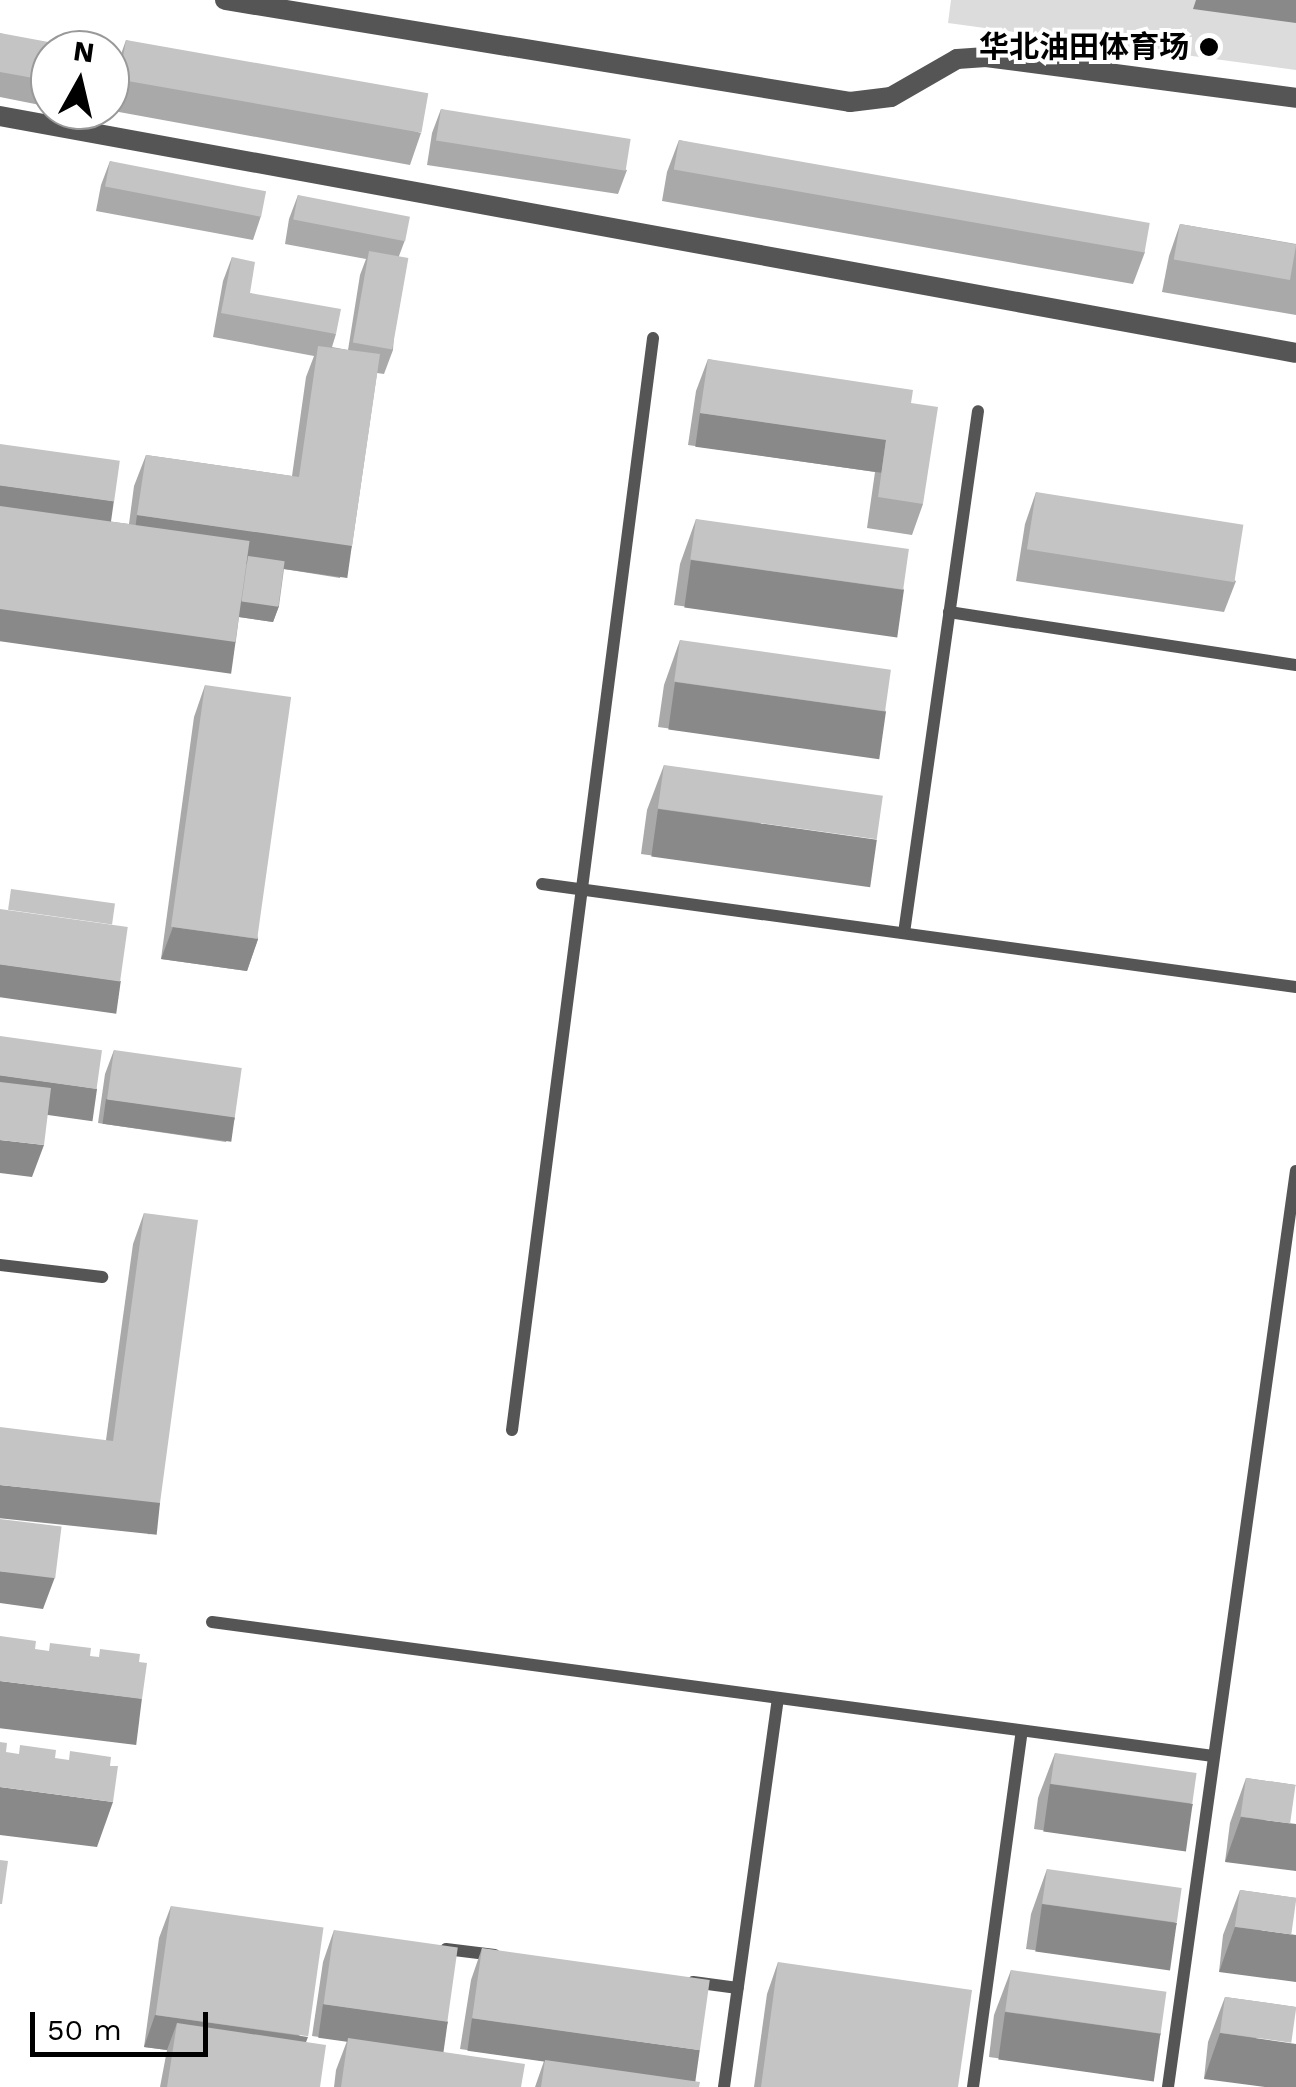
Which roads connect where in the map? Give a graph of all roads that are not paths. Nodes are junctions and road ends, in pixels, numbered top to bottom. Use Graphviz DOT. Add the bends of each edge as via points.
graph roads {
  1 [pos="225,0"];
  2 [pos="1296,98"];
  3 [pos="0,116"];
  4 [pos="653,338"];
  5 [pos="1296,353"];
  6 [pos="978,411"];
  7 [pos="950,612"];
  8 [pos="1296,664"];
  9 [pos="542,884"];
  10 [pos="577,889"];
  11 [pos="904,933"];
  12 [pos="1296,986"];
  13 [pos="1296,1171"];
  14 [pos="0,1265"];
  15 [pos="102,1277"];
  16 [pos="512,1430"];
  17 [pos="212,1622"];
  18 [pos="778,1700"];
  19 [pos="1022,1732"];
  20 [pos="1213,1756"];
  21 [pos="422,1946"];
  22 [pos="521,1959"];
  23 [pos="679,1980"];
  24 [pos="738,1988"];
  25 [pos="724,2087"];
  26 [pos="973,2087"];
  27 [pos="1168,2087"];
  1 -- 2 [label="street" via="850,102 892,97 957,59 986,57"];
  3 -- 5 [label="street"];
  4 -- 10 [label="lane"];
  6 -- 7 [label="lane"];
  7 -- 8 [label="lane"];
  7 -- 11 [label="lane"];
  9 -- 10 [label="lane"];
  10 -- 11 [label="lane"];
  10 -- 16 [label="lane"];
  11 -- 12 [label="lane"];
  13 -- 20 [label="lane"];
  14 -- 15 [label="lane"];
  17 -- 18 [label="lane"];
  18 -- 19 [label="lane"];
  18 -- 24 [label="lane"];
  19 -- 20 [label="lane"];
  19 -- 26 [label="lane"];
  20 -- 27 [label="lane"];
  21 -- 22 [label="lane"];
  23 -- 24 [label="lane"];
  24 -- 25 [label="lane"];
}
